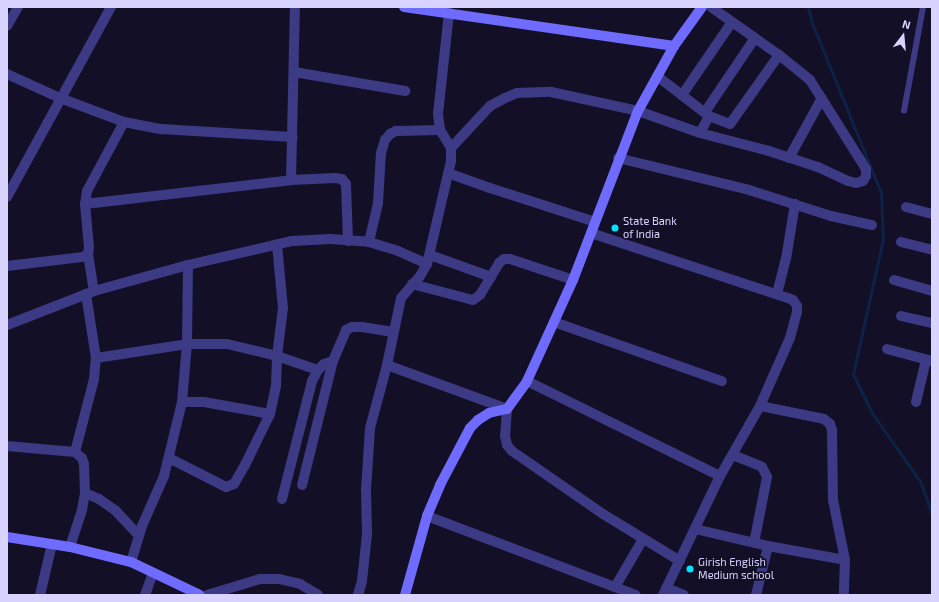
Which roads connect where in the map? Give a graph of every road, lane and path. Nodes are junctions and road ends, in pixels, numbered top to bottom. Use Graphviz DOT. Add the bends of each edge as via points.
graph roads {
  1 [pos="18,7"];
  2 [pos="111,7"];
  3 [pos="295,7"];
  4 [pos="404,7"];
  5 [pos="702,7"];
  6 [pos="711,7"];
  7 [pos="923,7"];
  8 [pos="449,13"];
  9 [pos="732,22"];
  10 [pos="7,26"];
  11 [pos="755,38"];
  12 [pos="674,46"];
  13 [pos="779,55"];
  14 [pos="294,72"];
  15 [pos="7,74"];
  16 [pos="657,76"];
  17 [pos="405,91"];
  18 [pos="682,95"];
  19 [pos="60,98"];
  20 [pos="822,98"];
  21 [pos="638,111"];
  22 [pos="904,111"];
  23 [pos="707,114"];
  24 [pos="124,122"];
  25 [pos="440,130"];
  26 [pos="700,133"];
  27 [pos="293,137"];
  28 [pos="451,148"];
  29 [pos="618,158"];
  30 [pos="789,158"];
  31 [pos="448,173"];
  32 [pos="291,180"];
  33 [pos="7,197"];
  34 [pos="85,204"];
  35 [pos="795,204"];
  36 [pos="906,207"];
  37 [pos="932,214"];
  38 [pos="595,222"];
  39 [pos="872,225"];
  40 [pos="591,233"];
  41 [pos="348,241"];
  42 [pos="369,242"];
  43 [pos="901,242"];
  44 [pos="277,244"];
  45 [pos="932,250"];
  46 [pos="88,254"];
  47 [pos="429,260"];
  48 [pos="188,265"];
  49 [pos="7,266"];
  50 [pos="491,277"];
  51 [pos="573,280"];
  52 [pos="894,280"];
  53 [pos="412,284"];
  54 [pos="932,291"];
  55 [pos="90,293"];
  56 [pos="777,294"];
  57 [pos="901,316"];
  58 [pos="554,322"];
  59 [pos="932,324"];
  60 [pos="7,325"];
  61 [pos="392,332"];
  62 [pos="187,344"];
  63 [pos="887,349"];
  64 [pos="277,356"];
  65 [pos="96,358"];
  66 [pos="333,360"];
  67 [pos="929,361"];
  68 [pos="387,365"];
  69 [pos="318,370"];
  70 [pos="526,381"];
  71 [pos="722,382"];
  72 [pos="182,402"];
  73 [pos="916,402"];
  74 [pos="760,406"];
  75 [pos="507,409"];
  76 [pos="270,414"];
  77 [pos="7,446"];
  78 [pos="75,452"];
  79 [pos="733,455"];
  80 [pos="169,458"];
  81 [pos="720,476"];
  82 [pos="302,485"];
  83 [pos="85,493"];
  84 [pos="282,499"];
  85 [pos="427,516"];
  86 [pos="695,529"];
  87 [pos="7,536"];
  88 [pos="139,536"];
  89 [pos="643,539"];
  90 [pos="754,542"];
  91 [pos="52,544"];
  92 [pos="768,546"];
  93 [pos="70,547"];
  94 [pos="845,560"];
  95 [pos="680,561"];
  96 [pos="131,562"];
  97 [pos="153,573"];
  98 [pos="615,587"];
  99 [pos="664,592"];
  100 [pos="40,595"];
  101 [pos="145,595"];
  102 [pos="200,595"];
  103 [pos="206,595"];
  104 [pos="318,595"];
  105 [pos="358,595"];
  106 [pos="405,595"];
  107 [pos="636,595"];
  108 [pos="684,595"];
  109 [pos="756,595"];
  110 [pos="844,595"];
  1 -- 10 [label="street"];
  2 -- 19 [label="street"];
  3 -- 14 [label="street"];
  4 -- 8 [label="main road"];
  5 -- 12 [label="main road"];
  6 -- 9 [label="street"];
  7 -- 22 [label="lane"];
  8 -- 12 [label="main road"];
  8 -- 25 [label="street" via="438,114"];
  9 -- 11 [label="street"];
  9 -- 18 [label="street"];
  11 -- 13 [label="street"];
  11 -- 23 [label="street"];
  12 -- 16 [label="main road"];
  13 -- 20 [label="street" via="810,80"];
  13 -- 23 [label="street" via="730,124"];
  14 -- 17 [label="street"];
  14 -- 27 [label="street"];
  15 -- 19 [label="street"];
  16 -- 18 [label="street"];
  16 -- 21 [label="main road"];
  18 -- 23 [label="street"];
  19 -- 24 [label="street"];
  19 -- 33 [label="street"];
  20 -- 30 [label="street"];
  20 -- 30 [label="street" via="866,168 866,176 863,181 856,183"];
  21 -- 26 [label="street"];
  21 -- 28 [label="street" via="550,92 517,93 490,106"];
  21 -- 29 [label="main road"];
  23 -- 26 [label="street"];
  24 -- 27 [label="street" via="161,129"];
  24 -- 34 [label="street" via="91,182"];
  25 -- 28 [label="street"];
  25 -- 42 [label="street" via="396,131 385,140 381,153 378,203"];
  26 -- 30 [label="street"];
  27 -- 32 [label="street"];
  28 -- 31 [label="street"];
  29 -- 35 [label="street"];
  29 -- 38 [label="main road"];
  31 -- 38 [label="street"];
  31 -- 47 [label="street"];
  32 -- 34 [label="street"];
  32 -- 41 [label="street" via="342,179 346,184"];
  34 -- 46 [label="street" via="90,247"];
  35 -- 39 [label="street" via="831,216"];
  35 -- 56 [label="street"];
  36 -- 37 [label="street"];
  38 -- 40 [label="main road"];
  40 -- 51 [label="main road"];
  40 -- 56 [label="street"];
  41 -- 42 [label="street"];
  41 -- 44 [label="street" via="318,239"];
  42 -- 47 [label="street"];
  43 -- 45 [label="street"];
  44 -- 48 [label="street"];
  44 -- 64 [label="street" via="283,308"];
  46 -- 49 [label="street" via="83,257"];
  46 -- 55 [label="street"];
  47 -- 50 [label="street"];
  47 -- 53 [label="street"];
  48 -- 55 [label="street"];
  48 -- 62 [label="street"];
  50 -- 51 [label="street" via="499,263 510,258"];
  50 -- 53 [label="street" via="480,295 473,300"];
  51 -- 58 [label="main road"];
  52 -- 54 [label="street"];
  53 -- 61 [label="street" via="401,298"];
  55 -- 60 [label="street"];
  55 -- 65 [label="street"];
  56 -- 74 [label="street" via="793,300 797,312 790,338"];
  57 -- 59 [label="street"];
  58 -- 70 [label="main road"];
  58 -- 71 [label="street"];
  61 -- 66 [label="street" via="352,327 346,330"];
  61 -- 68 [label="street"];
  62 -- 64 [label="street" via="227,344"];
  62 -- 65 [label="street"];
  62 -- 72 [label="street"];
  63 -- 67 [label="street"];
  64 -- 69 [label="street"];
  64 -- 76 [label="street" via="276,386"];
  65 -- 78 [label="street" via="94,379"];
  66 -- 69 [label="street"];
  66 -- 82 [label="street"];
  67 -- 73 [label="street"];
  68 -- 75 [label="street"];
  68 -- 105 [label="street" via="370,428 366,490 367,534"];
  69 -- 84 [label="street" via="312,382"];
  70 -- 75 [label="main road"];
  70 -- 81 [label="street"];
  72 -- 76 [label="street" via="204,402"];
  72 -- 80 [label="street"];
  74 -- 79 [label="street"];
  74 -- 94 [label="street" via="824,419 830,424 833,500"];
  75 -- 85 [label="main road" via="489,413 470,428"];
  75 -- 89 [label="street" via="505,436 512,451"];
  76 -- 80 [label="street" via="245,465 231,486 221,485"];
  77 -- 78 [label="street"];
  78 -- 83 [label="street" via="84,464"];
  79 -- 81 [label="street"];
  79 -- 90 [label="street" via="762,467 767,477"];
  80 -- 88 [label="street"];
  81 -- 86 [label="street"];
  83 -- 88 [label="street" via="115,510"];
  83 -- 93 [label="street"];
  85 -- 98 [label="street"];
  85 -- 106 [label="main road"];
  86 -- 90 [label="street"];
  86 -- 95 [label="street"];
  87 -- 91 [label="main road"];
  88 -- 96 [label="street"];
  89 -- 95 [label="street"];
  89 -- 98 [label="street"];
  90 -- 92 [label="street"];
  91 -- 93 [label="main road"];
  91 -- 100 [label="street"];
  92 -- 94 [label="street"];
  92 -- 109 [label="street"];
  93 -- 96 [label="main road"];
  94 -- 110 [label="street"];
  95 -- 99 [label="street"];
  96 -- 97 [label="main road"];
  97 -- 101 [label="street"];
  97 -- 102 [label="main road"];
  98 -- 107 [label="street"];
  99 -- 108 [label="street"];
  103 -- 104 [label="street" via="260,579 279,579 300,584"];
}
